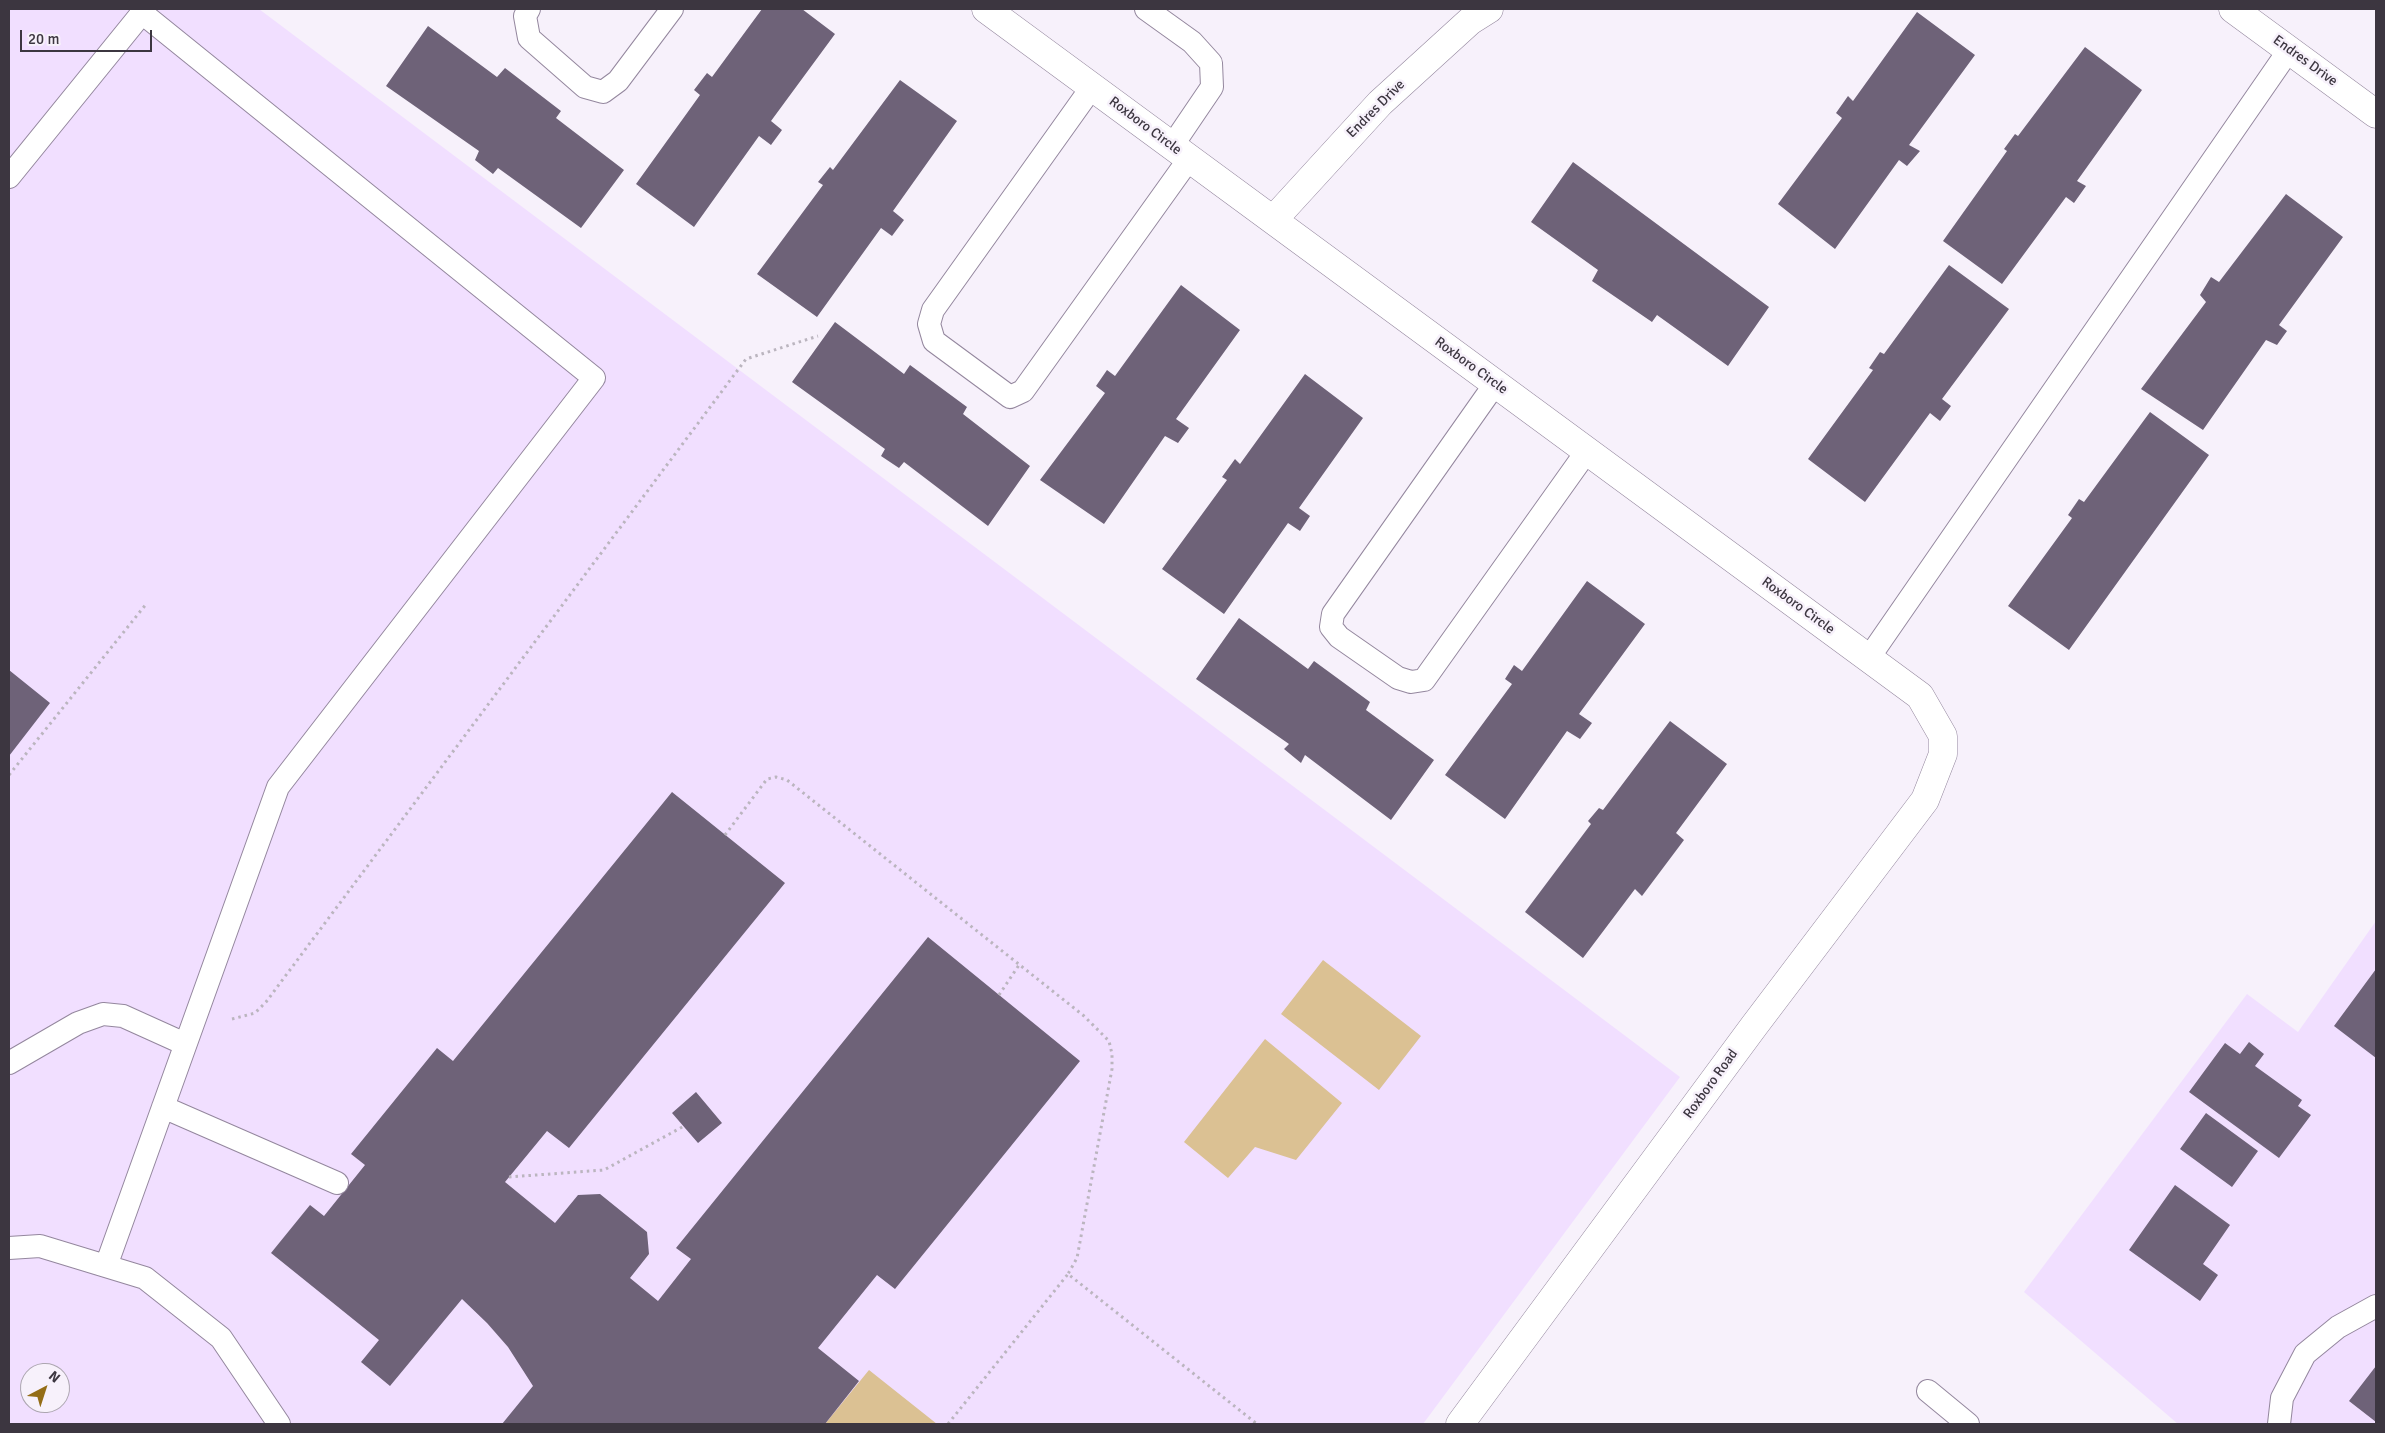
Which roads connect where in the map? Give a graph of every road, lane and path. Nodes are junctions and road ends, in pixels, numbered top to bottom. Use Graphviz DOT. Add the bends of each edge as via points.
graph roads {
  1 [pos="529,9"];
  2 [pos="672,9"];
  3 [pos="986,9"];
  4 [pos="1146,9"];
  5 [pos="1490,9"];
  6 [pos="2233,9"];
  7 [pos="2289,50"];
  8 [pos="1092,87"];
  9 [pos="2376,114"];
  10 [pos="1181,153"];
  11 [pos="9,177"];
  12 [pos="1273,220"];
  13 [pos="818,336"];
  14 [pos="1495,384"];
  15 [pos="1587,451"];
  16 [pos="147,603"];
  17 [pos="1868,658"];
  18 [pos="1943,736"];
  19 [pos="9,775"];
  20 [pos="726,835"];
  21 [pos="1019,965"];
  22 [pos="999,995"];
  23 [pos="196,1015"];
  24 [pos="186,1044"];
  25 [pos="9,1063"];
  26 [pos="163,1107"];
  27 [pos="684,1126"];
  28 [pos="509,1177"];
  29 [pos="337,1184"];
  30 [pos="9,1248"];
  31 [pos="106,1266"];
  32 [pos="1068,1274"];
  33 [pos="2376,1306"];
  34 [pos="1928,1391"];
  35 [pos="279,1424"];
  36 [pos="948,1424"];
  37 [pos="1257,1424"];
  38 [pos="1460,1424"];
  39 [pos="1968,1424"];
  40 [pos="2279,1424"];
  1 -- 2 [label="lane" via="525,16 529,38 585,87 602,92 618,80"];
  3 -- 8 [label="street, Roxboro Circle"];
  4 -- 10 [label="lane" via="1192,42 1211,63 1212,87"];
  5 -- 12 [label="street, Endres Drive" via="1470,20 1380,103"];
  6 -- 7 [label="street, Endres Drive"];
  7 -- 9 [label="street, Endres Drive"];
  7 -- 17 [label="lane"];
  8 -- 10 [label="street, Roxboro Circle"];
  8 -- 10 [label="lane" via="933,310 929,324 934,341 1010,396 1023,392"];
  10 -- 12 [label="street, Roxboro Circle"];
  11 -- 23 [label="lane" via="142,12 594,378 278,787"];
  12 -- 14 [label="street, Roxboro Circle"];
  13 -- 23 [label="path" via="746,359 266,1002 255,1013 243,1018"];
  14 -- 15 [label="street, Roxboro Circle"];
  14 -- 15 [label="lane" via="1333,614 1331,627 1339,637 1398,678 1411,682 1424,680"];
  15 -- 17 [label="street, Roxboro Circle"];
  16 -- 19 [label="path"];
  17 -- 18 [label="street, Roxboro Circle" via="1920,696"];
  18 -- 38 [label="street, Roxboro Road" via="1943,754 1925,800"];
  20 -- 21 [label="path" via="767,779 776,776 787,780"];
  21 -- 22 [label="path"];
  21 -- 32 [label="path" via="1098,1029 1109,1042 1112,1054 1112,1069 1077,1258"];
  23 -- 24 [label="lane"];
  24 -- 25 [label="lane" via="123,1016 103,1014 78,1023"];
  24 -- 26 [label="lane"];
  26 -- 29 [label="lane"];
  26 -- 31 [label="lane"];
  27 -- 28 [label="path" via="604,1170"];
  30 -- 31 [label="lane" via="40,1246"];
  31 -- 35 [label="lane" via="145,1278 221,1338"];
  32 -- 36 [label="path"];
  32 -- 37 [label="path"];
  33 -- 40 [label="lane" via="2338,1327 2305,1354 2282,1398"];
  34 -- 39 [label="lane"];
}
